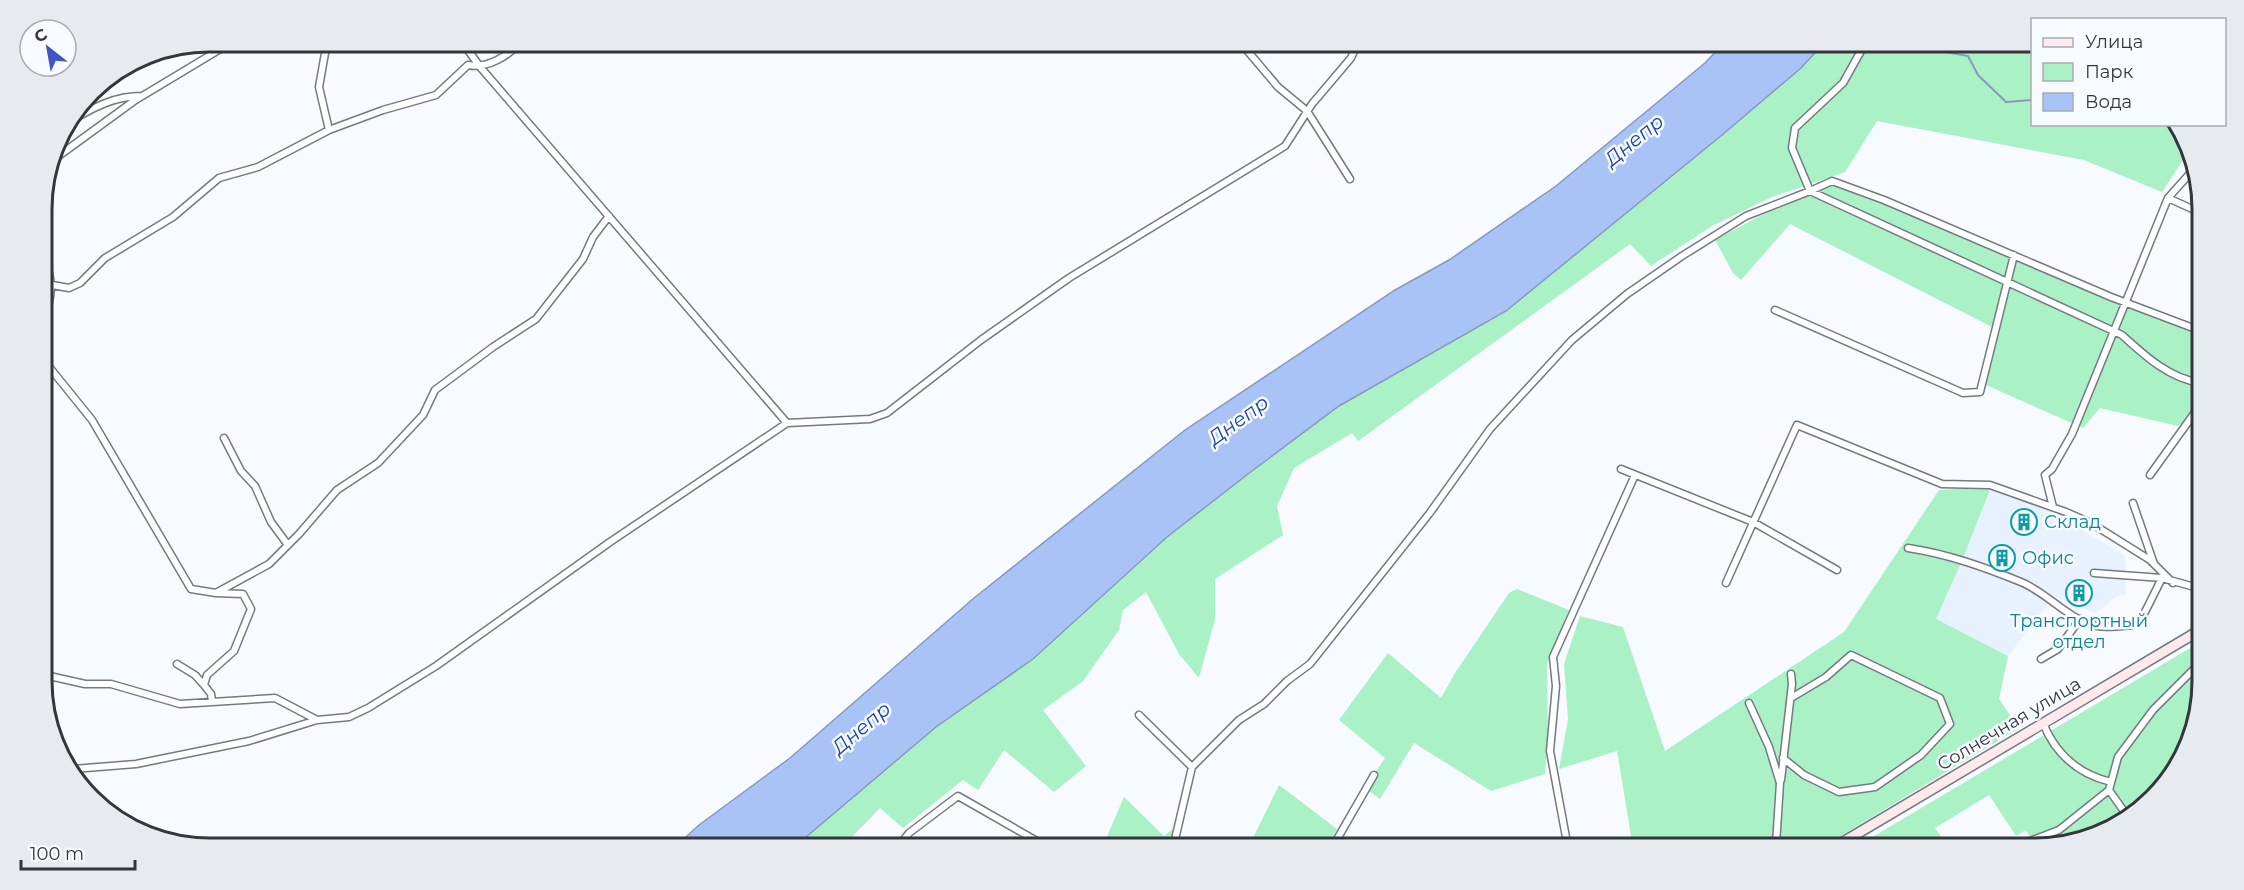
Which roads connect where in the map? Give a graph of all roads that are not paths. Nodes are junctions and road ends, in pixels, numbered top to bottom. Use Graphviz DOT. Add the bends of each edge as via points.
graph roads {
  1 [pos="1249,52"];
  2 [pos="1353,52"];
  3 [pos="1860,52"];
  4 [pos="214,53"];
  5 [pos="325,53"];
  6 [pos="470,53"];
  7 [pos="507,53"];
  8 [pos="481,68"];
  9 [pos="143,96"];
  10 [pos="1307,111"];
  11 [pos="87,112"];
  12 [pos="329,130"];
  13 [pos="63,152"];
  14 [pos="2187,176"];
  15 [pos="1350,179"];
  16 [pos="1810,190"];
  17 [pos="2168,198"];
  18 [pos="2192,209"];
  19 [pos="609,216"];
  20 [pos="2014,255"];
  21 [pos="2007,280"];
  22 [pos="53,285"];
  23 [pos="2127,302"];
  24 [pos="1775,310"];
  25 [pos="2192,327"];
  26 [pos="2112,332"];
  27 [pos="53,372"];
  28 [pos="2192,382"];
  29 [pos="2192,417"];
  30 [pos="787,423"];
  31 [pos="224,438"];
  32 [pos="1621,470"];
  33 [pos="1635,475"];
  34 [pos="2150,475"];
  35 [pos="2133,503"];
  36 [pos="2054,507"];
  37 [pos="1753,522"];
  38 [pos="288,545"];
  39 [pos="1908,548"];
  40 [pos="2154,564"];
  41 [pos="1838,570"];
  42 [pos="2094,573"];
  43 [pos="2162,578"];
  44 [pos="2173,582"];
  45 [pos="1726,583"];
  46 [pos="2192,587"];
  47 [pos="216,593"];
  48 [pos="2080,619"];
  49 [pos="2192,635"];
  50 [pos="2041,659"];
  51 [pos="177,664"];
  52 [pos="2192,671"];
  53 [pos="1791,674"];
  54 [pos="53,677"];
  55 [pos="204,685"];
  56 [pos="1791,698"];
  57 [pos="212,700"];
  58 [pos="1749,703"];
  59 [pos="1139,715"];
  60 [pos="317,720"];
  61 [pos="2043,723"];
  62 [pos="1783,758"];
  63 [pos="1192,767"];
  64 [pos="80,769"];
  65 [pos="1374,775"];
  66 [pos="2111,782"];
  67 [pos="1780,783"];
  68 [pos="2109,790"];
  69 [pos="2123,810"];
  70 [pos="1175,837"];
  71 [pos="1338,837"];
  72 [pos="1566,837"];
  73 [pos="1776,837"];
  74 [pos="1851,837"];
  75 [pos="2045,837"];
  76 [pos="905,838"];
  77 [pos="1031,838"];
  1 -- 10 [label="street" via="1278,87"];
  2 -- 10 [label="street"];
  3 -- 16 [label="street" via="1843,83 1795,128 1792,148"];
  4 -- 9 [label="street"];
  5 -- 12 [label="street" via="319,87"];
  6 -- 8 [label="street"];
  7 -- 8 [label="street"];
  8 -- 12 [label="street" via="468,65 436,95"];
  8 -- 19 [label="street"];
  9 -- 11 [label="street" via="122,96"];
  9 -- 13 [label="street"];
  10 -- 15 [label="street"];
  10 -- 30 [label="street" via="1286,146 1069,278 887,412 870,419"];
  12 -- 22 [label="street" via="258,167 219,178 173,217 105,258 80,283 69,288"];
  14 -- 17 [label="street"];
  16 -- 20 [label="street" via="1832,181"];
  16 -- 21 [label="street"];
  16 -- 63 [label="street" via="1746,216 1682,256 1572,340 1490,429 1429,514 1310,664 1239,720"];
  17 -- 18 [label="street"];
  17 -- 23 [label="street"];
  19 -- 30 [label="street"];
  19 -- 38 [label="street" via="583,259 536,319 435,390 423,415 378,463 337,490"];
  20 -- 21 [label="street"];
  20 -- 23 [label="street"];
  21 -- 24 [label="street" via="1980,392 1963,393"];
  21 -- 26 [label="street"];
  23 -- 25 [label="street"];
  23 -- 26 [label="street"];
  26 -- 28 [label="street" via="2122,335 2147,358"];
  26 -- 36 [label="street" via="2072,434 2045,475"];
  27 -- 47 [label="street" via="92,420 191,589"];
  29 -- 34 [label="street"];
  30 -- 60 [label="street" via="426,672 349,717"];
  31 -- 38 [label="street"];
  32 -- 33 [label="street"];
  33 -- 37 [label="street"];
  33 -- 72 [label="street" via="1553,657 1556,686 1550,751"];
  35 -- 40 [label="street"];
  36 -- 37 [label="street" via="1990,485 1942,484 1797,425"];
  36 -- 40 [label="street" via="2091,523"];
  37 -- 41 [label="street"];
  37 -- 45 [label="street"];
  38 -- 47 [label="street" via="268,564"];
  39 -- 48 [label="street" via="1970,561 2023,583"];
  40 -- 44 [label="street"];
  42 -- 43 [label="street"];
  43 -- 44 [label="street"];
  43 -- 48 [label="street" via="2143,616 2133,625 2097,626"];
  44 -- 46 [label="street"];
  47 -- 55 [label="street" via="243,594 251,609 234,651 207,675"];
  48 -- 50 [label="street" via="2058,649"];
  49 -- 61 [label="street, Солнечная улица"];
  51 -- 55 [label="street"];
  52 -- 66 [label="street" via="2153,710 2118,758"];
  53 -- 56 [label="street"];
  54 -- 57 [label="street" via="131,688 180,704"];
  55 -- 57 [label="street"];
  56 -- 62 [label="street"];
  56 -- 62 [label="street" via="1826,677 1851,655 1940,698 1950,724 1921,755 1875,787 1839,792 1804,775"];
  57 -- 60 [label="street" via="275,698"];
  58 -- 67 [label="street"];
  59 -- 63 [label="street"];
  60 -- 64 [label="street" via="249,741 147,762"];
  61 -- 66 [label="street" via="2050,741 2065,759 2093,778"];
  61 -- 74 [label="street, Солнечная улица"];
  62 -- 67 [label="street"];
  63 -- 70 [label="street"];
  65 -- 71 [label="street"];
  66 -- 68 [label="street"];
  67 -- 73 [label="street"];
  68 -- 69 [label="street"];
  68 -- 75 [label="street"];
  76 -- 77 [label="street" via="958,796"];
}
